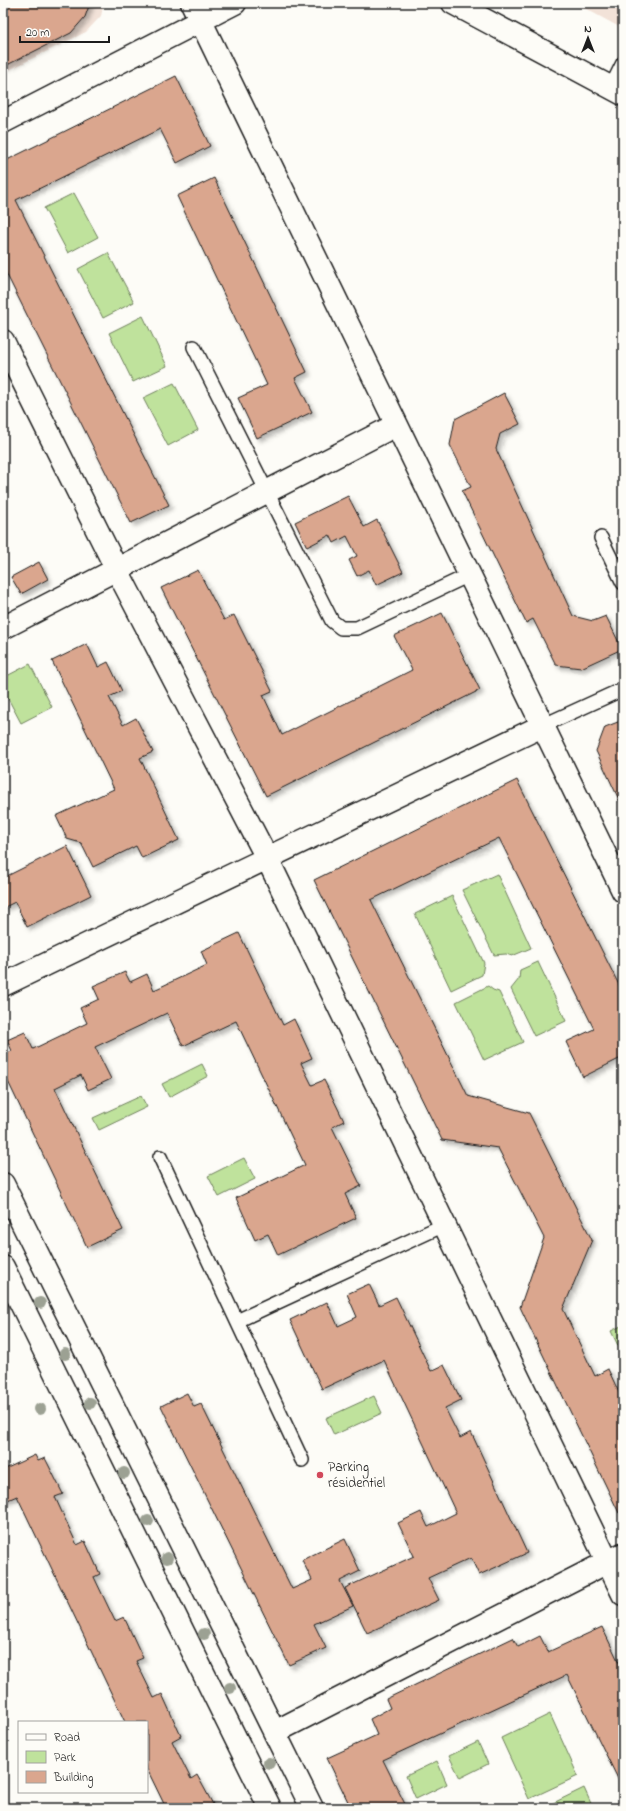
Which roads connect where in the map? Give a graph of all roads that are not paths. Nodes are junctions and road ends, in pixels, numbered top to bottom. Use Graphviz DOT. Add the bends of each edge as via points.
graph roads {
  1 [pos="235,3"];
  2 [pos="453,3"];
  3 [pos="197,12"];
  4 [pos="623,63"];
  5 [pos="617,90"];
  6 [pos="3,122"];
  7 [pos="3,341"];
  8 [pos="194,347"];
  9 [pos="396,425"];
  10 [pos="268,492"];
  11 [pos="601,538"];
  12 [pos="117,570"];
  13 [pos="469,575"];
  14 [pos="623,583"];
  15 [pos="3,628"];
  16 [pos="623,689"];
  17 [pos="542,726"];
  18 [pos="267,858"];
  19 [pos="623,891"];
  20 [pos="3,985"];
  21 [pos="160,1157"];
  22 [pos="3,1184"];
  23 [pos="444,1225"];
  24 [pos="3,1267"];
  25 [pos="237,1321"];
  26 [pos="302,1460"];
  27 [pos="615,1558"];
  28 [pos="623,1594"];
  29 [pos="275,1732"];
  30 [pos="270,1808"];
  31 [pos="312,1808"];
  1 -- 3 [label="street"];
  2 -- 5 [label="street"];
  3 -- 6 [label="street"];
  3 -- 9 [label="street"];
  4 -- 5 [label="lane"];
  7 -- 12 [label="street"];
  8 -- 10 [label="lane"];
  9 -- 10 [label="street"];
  9 -- 13 [label="street"];
  10 -- 12 [label="street"];
  10 -- 13 [label="lane" via="332,621 341,628 357,628"];
  11 -- 14 [label="lane"];
  12 -- 15 [label="street"];
  12 -- 18 [label="street"];
  13 -- 17 [label="street"];
  16 -- 17 [label="lane"];
  17 -- 18 [label="street"];
  17 -- 19 [label="street"];
  18 -- 20 [label="street"];
  18 -- 23 [label="street"];
  21 -- 25 [label="lane"];
  22 -- 29 [label="street"];
  23 -- 25 [label="lane"];
  23 -- 27 [label="street"];
  24 -- 30 [label="street"];
  25 -- 26 [label="lane"];
  27 -- 28 [label="street"];
  27 -- 29 [label="street"];
  29 -- 31 [label="street"];
}
